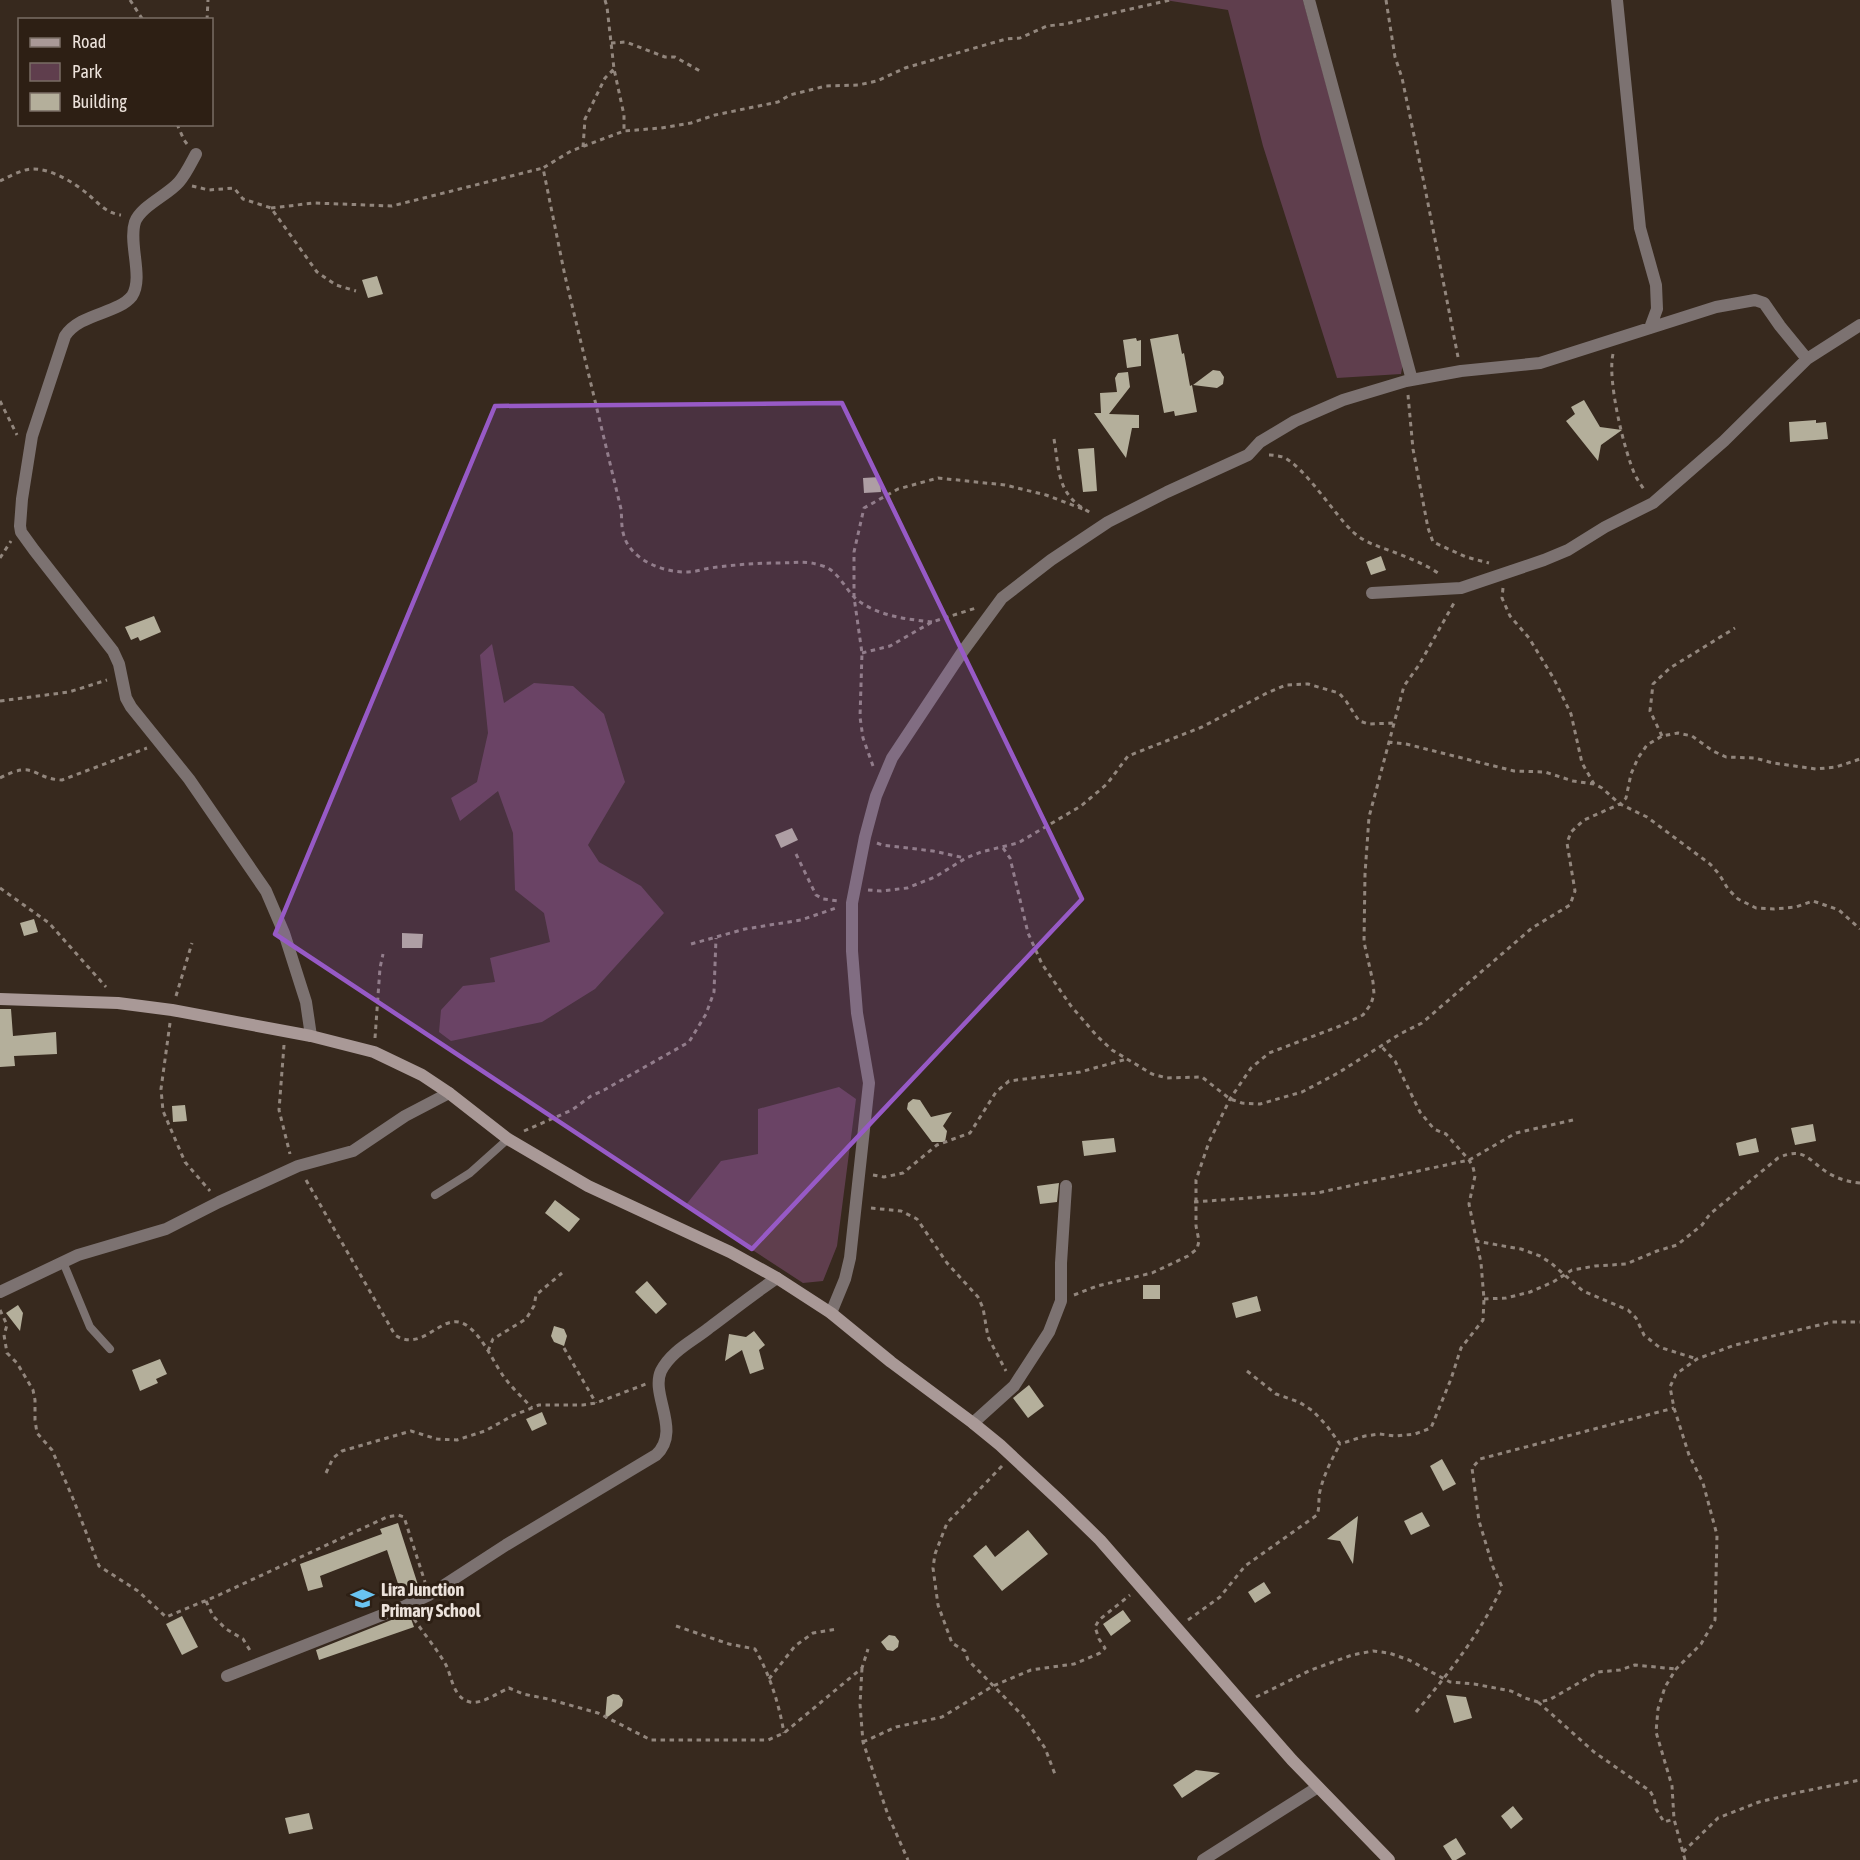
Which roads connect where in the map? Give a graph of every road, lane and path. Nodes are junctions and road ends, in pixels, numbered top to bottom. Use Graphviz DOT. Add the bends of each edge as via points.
graph roads {
  1 [pos="130,0"];
  2 [pos="208,0"];
  3 [pos="605,0"];
  4 [pos="1170,0"];
  5 [pos="1309,0"];
  6 [pos="1386,0"];
  7 [pos="1617,0"];
  8 [pos="142,18"];
  9 [pos="207,18"];
  10 [pos="611,43"];
  11 [pos="614,69"];
  12 [pos="700,71"];
  13 [pos="178,126"];
  14 [pos="624,131"];
  15 [pos="584,147"];
  16 [pos="196,154"];
  17 [pos="543,168"];
  18 [pos="1,179"];
  19 [pos="179,182"];
  20 [pos="271,208"];
  21 [pos="138,216"];
  22 [pos="356,291"];
  23 [pos="1860,325"];
  24 [pos="1650,328"];
  25 [pos="1620,339"];
  26 [pos="1807,359"];
  27 [pos="1461,371"];
  28 [pos="1409,381"];
  29 [pos="0,401"];
  30 [pos="1054,440"];
  31 [pos="28,455"];
  32 [pos="1248,455"];
  33 [pos="1653,503"];
  34 [pos="1083,509"];
  35 [pos="1108,522"];
  36 [pos="1509,571"];
  37 [pos="1461,588"];
  38 [pos="1372,593"];
  39 [pos="854,597"];
  40 [pos="1002,598"];
  41 [pos="932,622"];
  42 [pos="1736,628"];
  43 [pos="861,653"];
  44 [pos="121,674"];
  45 [pos="0,701"];
  46 [pos="1394,723"];
  47 [pos="1662,736"];
  48 [pos="1388,742"];
  49 [pos="160,743"];
  50 [pos="1860,759"];
  51 [pos="0,777"];
  52 [pos="1594,784"];
  53 [pos="880,787"];
  54 [pos="1620,804"];
  55 [pos="865,837"];
  56 [pos="1003,848"];
  57 [pos="796,854"];
  58 [pos="966,858"];
  59 [pos="0,888"];
  60 [pos="854,889"];
  61 [pos="852,903"];
  62 [pos="1860,930"];
  63 [pos="716,938"];
  64 [pos="691,944"];
  65 [pos="383,954"];
  66 [pos="0,999"];
  67 [pos="118,1003"];
  68 [pos="285,1032"];
  69 [pos="311,1036"];
  70 [pos="1381,1046"];
  71 [pos="374,1052"];
  72 [pos="1127,1059"];
  73 [pos="449,1093"];
  74 [pos="1230,1099"];
  75 [pos="163,1111"];
  76 [pos="1573,1120"];
  77 [pos="508,1139"];
  78 [pos="1469,1160"];
  79 [pos="298,1166"];
  80 [pos="860,1172"];
  81 [pos="1860,1183"];
  82 [pos="1066,1185"];
  83 [pos="435,1195"];
  84 [pos="219,1202"];
  85 [pos="1194,1202"];
  86 [pos="856,1207"];
  87 [pos="1475,1241"];
  88 [pos="63,1262"];
  89 [pos="562,1273"];
  90 [pos="1564,1276"];
  91 [pos="777,1278"];
  92 [pos="0,1292"];
  93 [pos="1484,1299"];
  94 [pos="1061,1300"];
  95 [pos="0,1310"];
  96 [pos="831,1313"];
  97 [pos="1860,1322"];
  98 [pos="564,1348"];
  99 [pos="110,1349"];
  100 [pos="488,1351"];
  101 [pos="1697,1359"];
  102 [pos="1247,1371"];
  103 [pos="659,1379"];
  104 [pos="1014,1386"];
  105 [pos="596,1402"];
  106 [pos="532,1408"];
  107 [pos="1674,1408"];
  108 [pos="973,1423"];
  109 [pos="1340,1444"];
  110 [pos="1012,1456"];
  111 [pos="327,1473"];
  112 [pos="1140,1587"];
  113 [pos="429,1595"];
  114 [pos="206,1601"];
  115 [pos="405,1606"];
  116 [pos="675,1626"];
  117 [pos="1177,1627"];
  118 [pos="837,1629"];
  119 [pos="868,1648"];
  120 [pos="259,1663"];
  121 [pos="862,1668"];
  122 [pos="1676,1669"];
  123 [pos="227,1676"];
  124 [pos="1444,1678"];
  125 [pos="769,1679"];
  126 [pos="993,1686"];
  127 [pos="1538,1702"];
  128 [pos="1243,1704"];
  129 [pos="1416,1712"];
  130 [pos="784,1733"];
  131 [pos="863,1742"];
  132 [pos="1056,1778"];
  133 [pos="1860,1780"];
  134 [pos="1318,1788"];
  135 [pos="1674,1819"];
  136 [pos="1683,1852"];
  137 [pos="908,1860"];
  138 [pos="1203,1860"];
  139 [pos="1389,1860"];
  140 [pos="1686,1860"];
  1 -- 8 [label="path"];
  2 -- 9 [label="path"];
  3 -- 10 [label="path"];
  4 -- 14 [label="path" via="1047,26 1020,38 905,68 877,81 826,86 691,123"];
  5 -- 28 [label="street"];
  6 -- 27 [label="path"];
  7 -- 24 [label="street" via="1640,228 1656,285 1658,309"];
  10 -- 11 [label="path"];
  10 -- 12 [label="path" via="626,42 675,57"];
  11 -- 14 [label="path"];
  11 -- 15 [label="path" via="605,78 585,119"];
  13 -- 16 [label="path"];
  14 -- 15 [label="path"];
  15 -- 17 [label="path"];
  16 -- 19 [label="street"];
  17 -- 20 [label="path" via="392,206 314,203"];
  17 -- 39 [label="path" via="621,509 624,537 631,550 649,563 688,572 810,562 827,567"];
  18 -- 21 [label="path" via="30,169 43,170 87,194 104,210"];
  19 -- 20 [label="path" via="209,190 234,188 243,199"];
  19 -- 21 [label="street"];
  20 -- 22 [label="path" via="317,272 336,285"];
  21 -- 31 [label="street" via="134,225 134,292 129,299 75,324 65,336"];
  23 -- 26 [label="street"];
  24 -- 25 [label="street"];
  24 -- 26 [label="street" via="1716,307 1755,300 1764,303"];
  25 -- 27 [label="street" via="1540,363"];
  25 -- 33 [label="path" via="1612,357 1612,379 1623,439 1636,477"];
  26 -- 33 [label="street" via="1724,441"];
  27 -- 28 [label="street"];
  28 -- 32 [label="street" via="1343,399 1295,421 1260,442"];
  28 -- 36 [label="path" via="1413,449 1433,542"];
  29 -- 31 [label="path"];
  30 -- 34 [label="path" via="1067,495"];
  31 -- 44 [label="street" via="21,532 113,651"];
  32 -- 35 [label="street"];
  32 -- 37 [label="path" via="1284,458 1309,480 1355,534 1437,572"];
  33 -- 36 [label="street" via="1568,550"];
  34 -- 35 [label="path"];
  34 -- 39 [label="path" via="1005,485 938,478 898,489 864,508 854,552"];
  35 -- 40 [label="street"];
  36 -- 37 [label="street"];
  36 -- 52 [label="path" via="1502,598 1554,679 1571,714 1582,763"];
  37 -- 38 [label="street"];
  37 -- 46 [label="path" via="1404,686"];
  39 -- 41 [label="path" via="868,607 896,617"];
  39 -- 43 [label="path"];
  40 -- 41 [label="path"];
  40 -- 53 [label="street" via="892,758"];
  41 -- 43 [label="path" via="890,646"];
  42 -- 47 [label="path" via="1670,668 1653,684 1650,711"];
  43 -- 53 [label="path" via="860,717"];
  44 -- 45 [label="path" via="69,692"];
  44 -- 49 [label="street" via="128,702"];
  46 -- 48 [label="path"];
  46 -- 56 [label="path" via="1359,721 1339,693 1308,684 1286,685 1202,727 1128,756 1107,784 1081,806"];
  47 -- 50 [label="path" via="1692,736 1726,757 1816,769"];
  47 -- 54 [label="path" via="1647,745 1638,758 1626,798"];
  48 -- 52 [label="path" via="1514,771 1545,772"];
  48 -- 74 [label="path" via="1369,817 1366,863 1364,942 1374,988 1371,1004 1363,1015 1269,1053 1251,1068"];
  49 -- 51 [label="path" via="62,780 52,780 31,769"];
  49 -- 69 [label="street" via="266,891 306,1002"];
  52 -- 54 [label="path"];
  53 -- 55 [label="street"];
  54 -- 62 [label="path" via="1647,817 1710,864 1738,899 1756,908 1774,909 1813,901 1839,910"];
  54 -- 70 [label="path" via="1584,820 1571,832 1567,843 1575,891 1570,905 1532,928 1422,1023"];
  55 -- 58 [label="path" via="882,845"];
  55 -- 60 [label="street"];
  56 -- 58 [label="path"];
  56 -- 72 [label="path" via="1010,858 1028,933 1042,964 1096,1036"];
  57 -- 61 [label="path" via="816,895"];
  58 -- 60 [label="path" via="907,888"];
  59 -- 67 [label="path" via="49,923"];
  60 -- 61 [label="street"];
  61 -- 63 [label="path" via="801,920"];
  61 -- 80 [label="street" via="857,1013 869,1083"];
  63 -- 64 [label="path"];
  63 -- 77 [label="path" via="714,992 689,1042 572,1110"];
  65 -- 71 [label="path"];
  66 -- 67 [label="street"];
  67 -- 68 [label="street"];
  68 -- 69 [label="street"];
  68 -- 79 [label="path" via="279,1110 288,1152"];
  69 -- 71 [label="street"];
  70 -- 74 [label="path" via="1302,1092 1260,1104"];
  70 -- 78 [label="path" via="1395,1061 1420,1112"];
  71 -- 73 [label="street"];
  72 -- 74 [label="path" via="1167,1078 1202,1077"];
  72 -- 80 [label="path" via="1080,1072 1009,1081 996,1092 970,1133 937,1145 903,1173 884,1177"];
  73 -- 77 [label="street"];
  73 -- 79 [label="street" via="405,1116 353,1151"];
  74 -- 85 [label="path" via="1199,1170"];
  75 -- 84 [label="path" via="186,1162"];
  76 -- 78 [label="path" via="1516,1133"];
  77 -- 83 [label="lane" via="470,1173"];
  77 -- 91 [label="street" via="588,1186"];
  78 -- 85 [label="path" via="1317,1193"];
  78 -- 87 [label="path" via="1475,1176 1469,1204"];
  79 -- 84 [label="street"];
  79 -- 100 [label="path" via="395,1335 404,1341 414,1341 460,1322 470,1327"];
  80 -- 86 [label="street"];
  81 -- 90 [label="path" via="1828,1173 1801,1153 1787,1153 1677,1245 1626,1264 1572,1270"];
  82 -- 94 [label="street"];
  84 -- 88 [label="street" via="166,1229"];
  85 -- 94 [label="path" via="1199,1241 1197,1249 1188,1256 1152,1273 1097,1286"];
  86 -- 96 [label="street" via="850,1258"];
  86 -- 104 [label="path" via="901,1211 917,1219 947,1263 978,1297 988,1337"];
  87 -- 90 [label="path" via="1540,1256"];
  87 -- 93 [label="path"];
  88 -- 92 [label="street"];
  88 -- 99 [label="lane" via="90,1327"];
  89 -- 100 [label="path" via="536,1295 526,1319 493,1339"];
  90 -- 93 [label="path" via="1530,1292"];
  90 -- 101 [label="path" via="1583,1291 1628,1310 1644,1335 1659,1347"];
  91 -- 96 [label="street"];
  91 -- 103 [label="street" via="678,1351"];
  93 -- 109 [label="path" via="1483,1320 1461,1348 1431,1428 1415,1434 1379,1434"];
  94 -- 104 [label="street" via="1049,1332"];
  95 -- 114 [label="path" via="6,1325 7,1353 33,1390 37,1433 52,1450 99,1566 138,1591 166,1617"];
  96 -- 108 [label="street"];
  97 -- 101 [label="path" via="1832,1322 1735,1345"];
  98 -- 105 [label="path"];
  100 -- 106 [label="path" via="505,1378"];
  101 -- 107 [label="path" via="1676,1374 1670,1387"];
  102 -- 109 [label="path" via="1275,1394 1313,1411"];
  103 -- 105 [label="path"];
  103 -- 113 [label="street" via="666,1436 656,1455"];
  104 -- 108 [label="street"];
  105 -- 106 [label="path"];
  106 -- 111 [label="path" via="457,1440 411,1431 342,1451 333,1458"];
  107 -- 122 [label="path" via="1703,1483 1717,1535 1715,1620 1701,1644"];
  107 -- 124 [label="path" via="1480,1459 1472,1468 1479,1521 1502,1587 1462,1656"];
  108 -- 110 [label="street"];
  109 -- 117 [label="path" via="1319,1493 1317,1515 1245,1566 1220,1598"];
  110 -- 112 [label="street" via="1100,1540"];
  110 -- 126 [label="path" via="947,1523 933,1568 938,1605 952,1643 965,1651 968,1660"];
  112 -- 117 [label="street"];
  112 -- 126 [label="path" via="1099,1620 1095,1627 1105,1648 1100,1653 1074,1664 1031,1670"];
  113 -- 114 [label="path" via="404,1517 398,1515"];
  113 -- 115 [label="street"];
  114 -- 120 [label="path" via="213,1616 243,1639"];
  115 -- 120 [label="street"];
  115 -- 130 [label="path" via="447,1666 460,1696 471,1702 509,1688 598,1713 651,1740 768,1740"];
  116 -- 125 [label="path" via="755,1649"];
  117 -- 128 [label="street"];
  118 -- 125 [label="path" via="813,1633 795,1646"];
  119 -- 121 [label="path"];
  120 -- 123 [label="street"];
  121 -- 130 [label="path"];
  121 -- 131 [label="path"];
  122 -- 127 [label="path" via="1635,1665 1598,1671 1549,1700"];
  122 -- 135 [label="path" via="1658,1709 1656,1732 1672,1786"];
  124 -- 127 [label="path" via="1512,1691"];
  124 -- 128 [label="path" via="1409,1660 1373,1651 1311,1670"];
  124 -- 129 [label="path"];
  125 -- 130 [label="path"];
  126 -- 131 [label="path" via="942,1717 896,1727"];
  126 -- 132 [label="path" via="1023,1716 1045,1748"];
  127 -- 135 [label="path" via="1594,1752 1650,1791 1664,1822"];
  128 -- 134 [label="street"];
  131 -- 137 [label="path"];
  133 -- 136 [label="path" via="1759,1802 1718,1818"];
  134 -- 138 [label="street"];
  134 -- 139 [label="street"];
  135 -- 136 [label="path"];
  136 -- 140 [label="path"];
}
